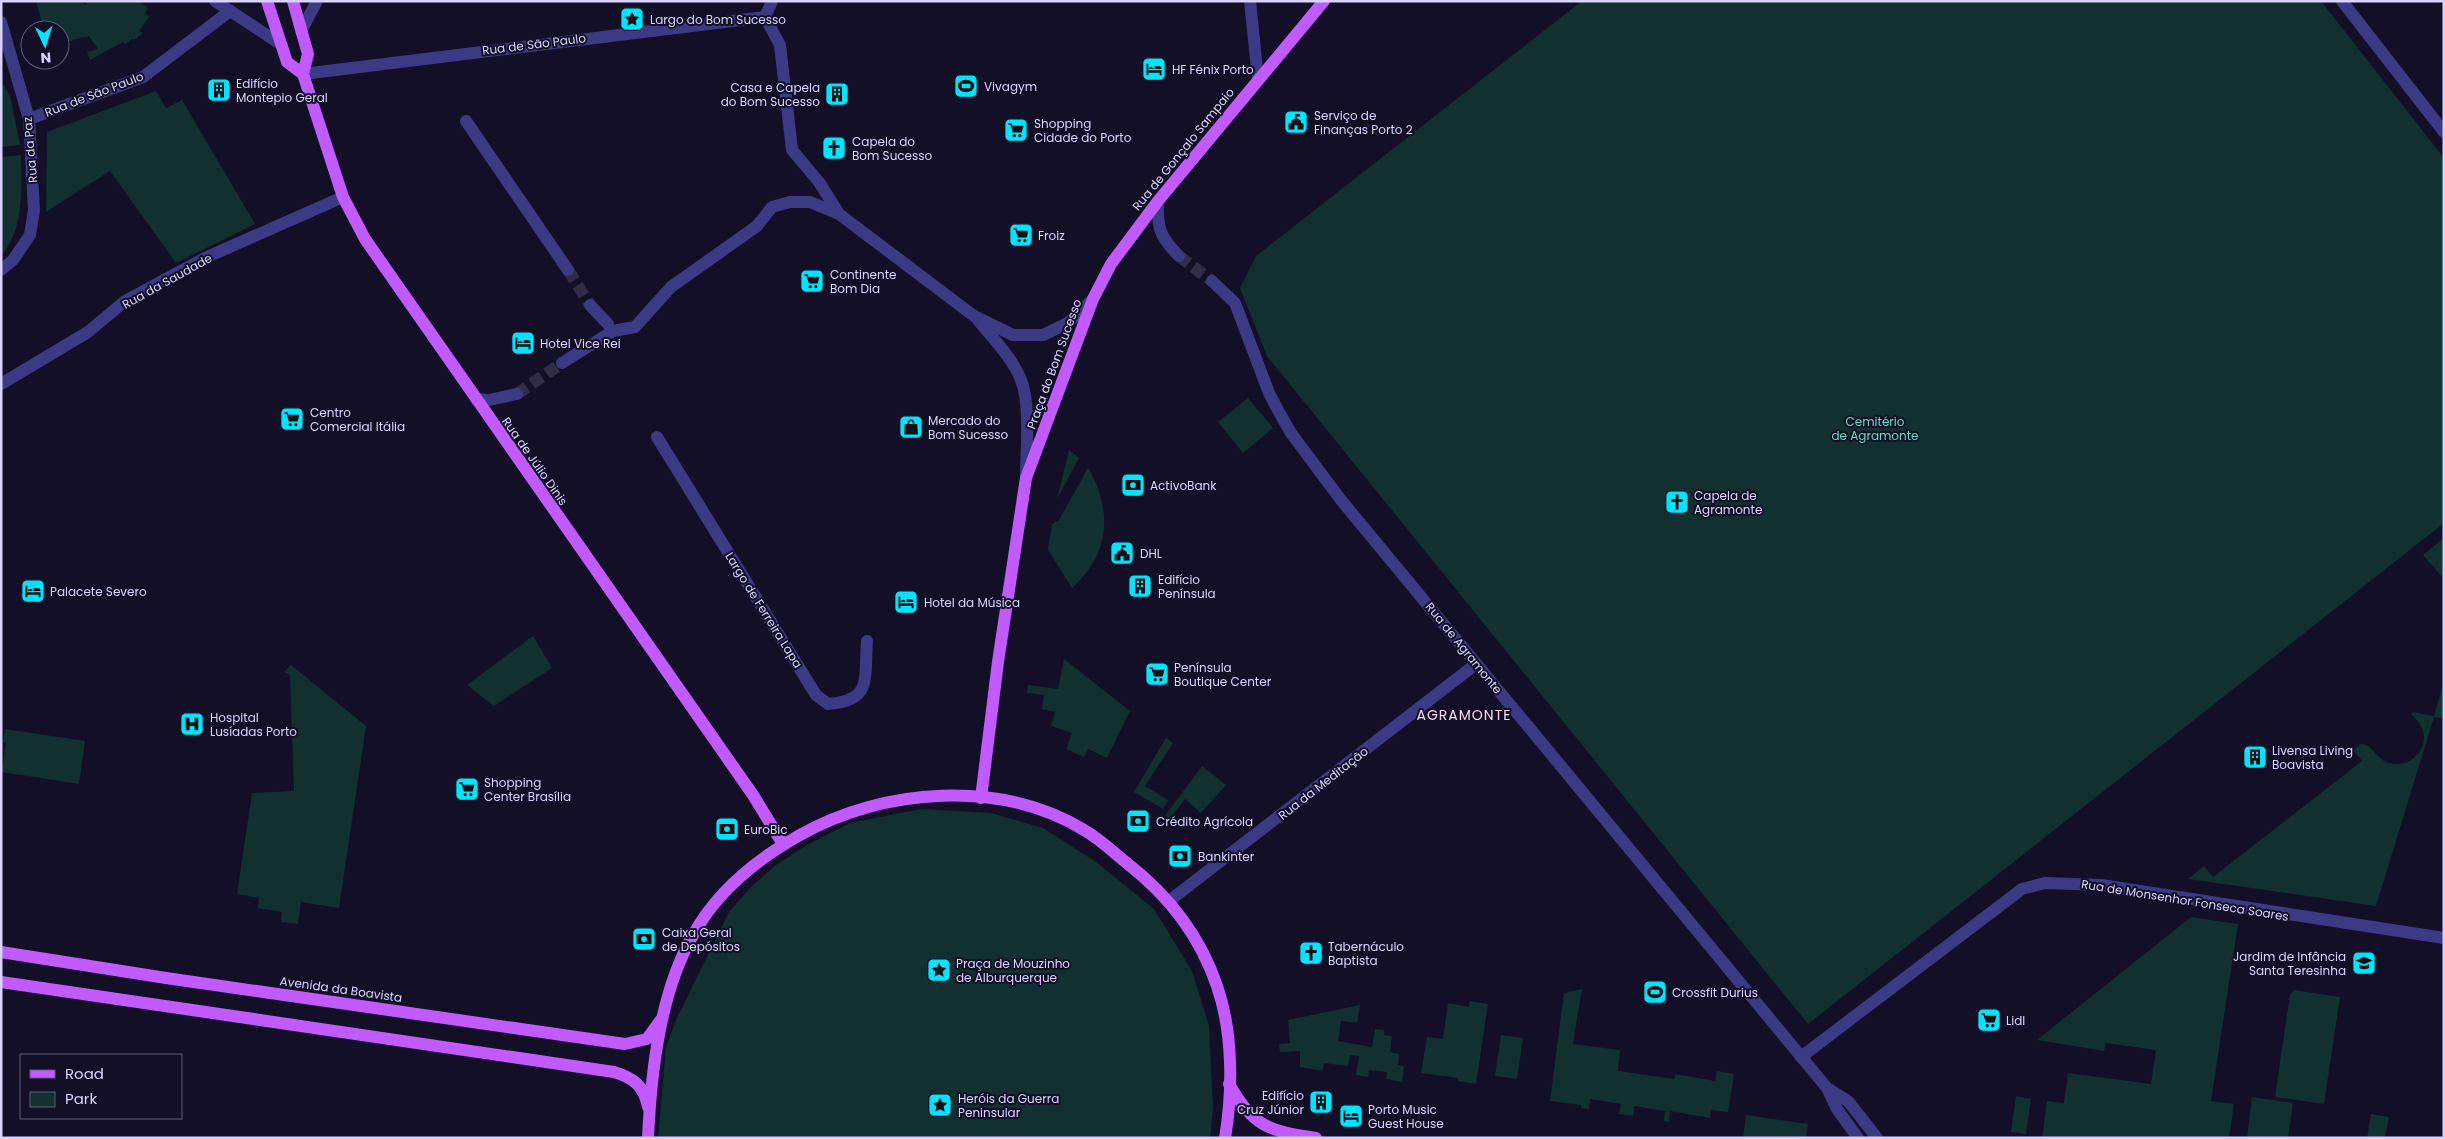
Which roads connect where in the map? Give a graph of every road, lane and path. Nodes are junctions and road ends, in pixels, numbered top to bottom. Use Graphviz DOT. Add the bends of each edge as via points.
graph roads {
  1 [pos="214,1"];
  2 [pos="267,1"];
  3 [pos="293,1"];
  4 [pos="317,1"];
  5 [pos="772,1"];
  6 [pos="1250,1"];
  7 [pos="1324,1"];
  8 [pos="2342,1"];
  9 [pos="230,11"];
  10 [pos="765,17"];
  11 [pos="1,22"];
  12 [pos="301,31"];
  13 [pos="282,45"];
  14 [pos="303,74"];
  15 [pos="1258,79"];
  16 [pos="29,119"];
  17 [pos="466,121"];
  18 [pos="2444,132"];
  19 [pos="343,197"];
  20 [pos="1158,201"];
  21 [pos="839,214"];
  22 [pos="1179,256"];
  23 [pos="1,270"];
  24 [pos="568,270"];
  25 [pos="1212,282"];
  26 [pos="1093,299"];
  27 [pos="590,305"];
  28 [pos="974,316"];
  29 [pos="608,324"];
  30 [pos="562,363"];
  31 [pos="1,384"];
  32 [pos="517,394"];
  33 [pos="476,399"];
  34 [pos="658,437"];
  35 [pos="1026,478"];
  36 [pos="867,641"];
  37 [pos="1476,664"];
  38 [pos="981,798"];
  39 [pos="783,844"];
  40 [pos="1169,900"];
  41 [pos="2444,938"];
  42 [pos="1,952"];
  43 [pos="1,982"];
  44 [pos="663,1014"];
  45 [pos="1801,1057"];
  46 [pos="1229,1084"];
  47 [pos="1827,1088"];
  48 [pos="649,1114"];
  49 [pos="648,1138"];
  50 [pos="1225,1138"];
  51 [pos="1316,1138"];
  52 [pos="1858,1138"];
  53 [pos="1877,1138"];
  1 -- 9 [label="street"];
  2 -- 13 [label="main road, Rua de Júlio Dinis"];
  3 -- 12 [label="main road, Rua de Júlio Dinis"];
  4 -- 12 [label="street"];
  5 -- 10 [label="street"];
  6 -- 15 [label="street"];
  7 -- 15 [label="main road, Rua de Gonçalo Sampaio"];
  8 -- 18 [label="street"];
  9 -- 13 [label="street"];
  9 -- 16 [label="street, Rua de São Paulo" via="143,77"];
  10 -- 14 [label="street, Rua de São Paulo"];
  10 -- 21 [label="street" via="780,45 792,150 819,182"];
  11 -- 16 [label="street, Rua da Paz"];
  12 -- 14 [label="main road, Rua de Júlio Dinis" via="308,54"];
  13 -- 14 [label="main road, Rua de Júlio Dinis" via="287,62"];
  14 -- 19 [label="main road, Rua de Júlio Dinis"];
  15 -- 20 [label="main road, Rua de Gonçalo Sampaio"];
  16 -- 23 [label="street, Rua da Paz" via="34,210 30,235 13,260"];
  17 -- 24 [label="street"];
  19 -- 31 [label="street, Rua da Saudade" via="207,257 125,301 88,332"];
  19 -- 33 [label="main road, Rua de Júlio Dinis" via="365,239"];
  20 -- 22 [label="street" via="1161,235"];
  20 -- 26 [label="main road, Rua de Gonçalo Sampaio" via="1111,264"];
  21 -- 28 [label="street, Praça do Bom Sucesso"];
  21 -- 30 [label="street" via="810,202 790,202 772,208 757,226 671,287 636,327 612,331"];
  25 -- 37 [label="street, Rua de Agramonte" via="1235,303 1269,393 1291,433 1341,500"];
  26 -- 28 [label="street, Praça do Bom Sucesso" via="1068,324 1042,335 1013,335"];
  26 -- 35 [label="main road, Praça do Bom Sucesso"];
  27 -- 29 [label="street"];
  28 -- 35 [label="street, Praça do Bom Sucesso" via="1010,358 1022,382"];
  32 -- 33 [label="street" via="489,400"];
  33 -- 39 [label="main road, Rua de Júlio Dinis" via="753,795"];
  34 -- 36 [label="street, Largo de Ferreira Lapa" via="816,695 828,704 842,703 854,699 863,690"];
  35 -- 38 [label="main road, Praça do Bom Sucesso"];
  37 -- 40 [label="street, Rua da Meditação"];
  37 -- 45 [label="street, Rua de Agramonte"];
  38 -- 39 [label="main road" via="939,796 881,802 826,820"];
  38 -- 40 [label="main road" via="1030,806 1083,829 1137,870"];
  39 -- 44 [label="main road" via="748,869 717,899 674,973"];
  40 -- 46 [label="main road" via="1198,941 1218,986 1228,1035"];
  41 -- 45 [label="street, Rua de Monsenhor Fonseca Soares" via="2101,885 2045,883 2022,889"];
  42 -- 44 [label="main road, Avenida da Boavista" via="625,1044 647,1039"];
  43 -- 48 [label="main road" via="614,1072 639,1084 646,1097"];
  44 -- 48 [label="main road"];
  45 -- 47 [label="street, Rua de Agramonte"];
  46 -- 50 [label="main road"];
  46 -- 51 [label="main road" via="1246,1111 1265,1126"];
  47 -- 52 [label="street, Rua de Agramonte" via="1836,1109"];
  47 -- 53 [label="street, Rua de Agramonte" via="1848,1101"];
  48 -- 49 [label="main road"];
}
